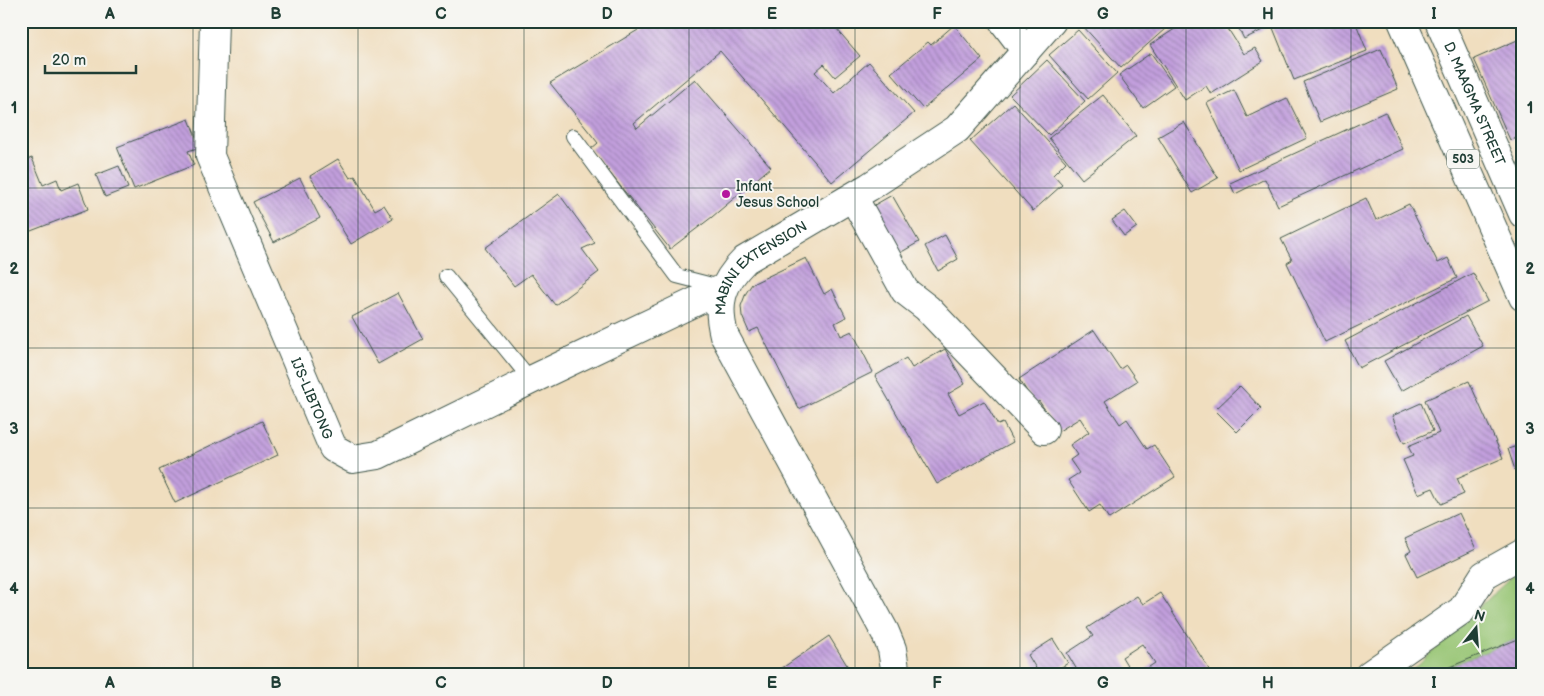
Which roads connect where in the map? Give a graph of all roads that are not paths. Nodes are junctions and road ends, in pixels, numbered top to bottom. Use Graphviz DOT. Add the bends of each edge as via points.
graph roads {
  1 [pos="214,21"];
  2 [pos="1003,21"];
  3 [pos="1052,21"];
  4 [pos="1402,21"];
  5 [pos="1439,21"];
  6 [pos="1026,51"];
  7 [pos="573,136"];
  8 [pos="853,197"];
  9 [pos="1523,214"];
  10 [pos="446,276"];
  11 [pos="724,288"];
  12 [pos="1523,297"];
  13 [pos="531,380"];
  14 [pos="1044,430"];
  15 [pos="1523,553"];
  16 [pos="896,675"];
  17 [pos="1369,675"];
  1 -- 13 [label="street, IJS-LIBTONG" via="210,156 333,448 353,459 378,455"];
  2 -- 6 [label="street"];
  3 -- 6 [label="street, MABINI EXTENSION"];
  4 -- 12 [label="street, 503"];
  5 -- 9 [label="street, D. MAAGMA STREET / 503"];
  6 -- 8 [label="street, MABINI EXTENSION" via="957,130"];
  7 -- 11 [label="lane" via="677,276"];
  8 -- 11 [label="street, MABINI EXTENSION" via="745,260"];
  8 -- 14 [label="street" via="905,291 927,308"];
  10 -- 13 [label="lane"];
  11 -- 13 [label="street, IJS-LIBTONG"];
  11 -- 16 [label="street, MABINI EXTENSION" via="720,301 724,335 885,632 892,649"];
  15 -- 17 [label="street" via="1484,575 1462,610"];
}
